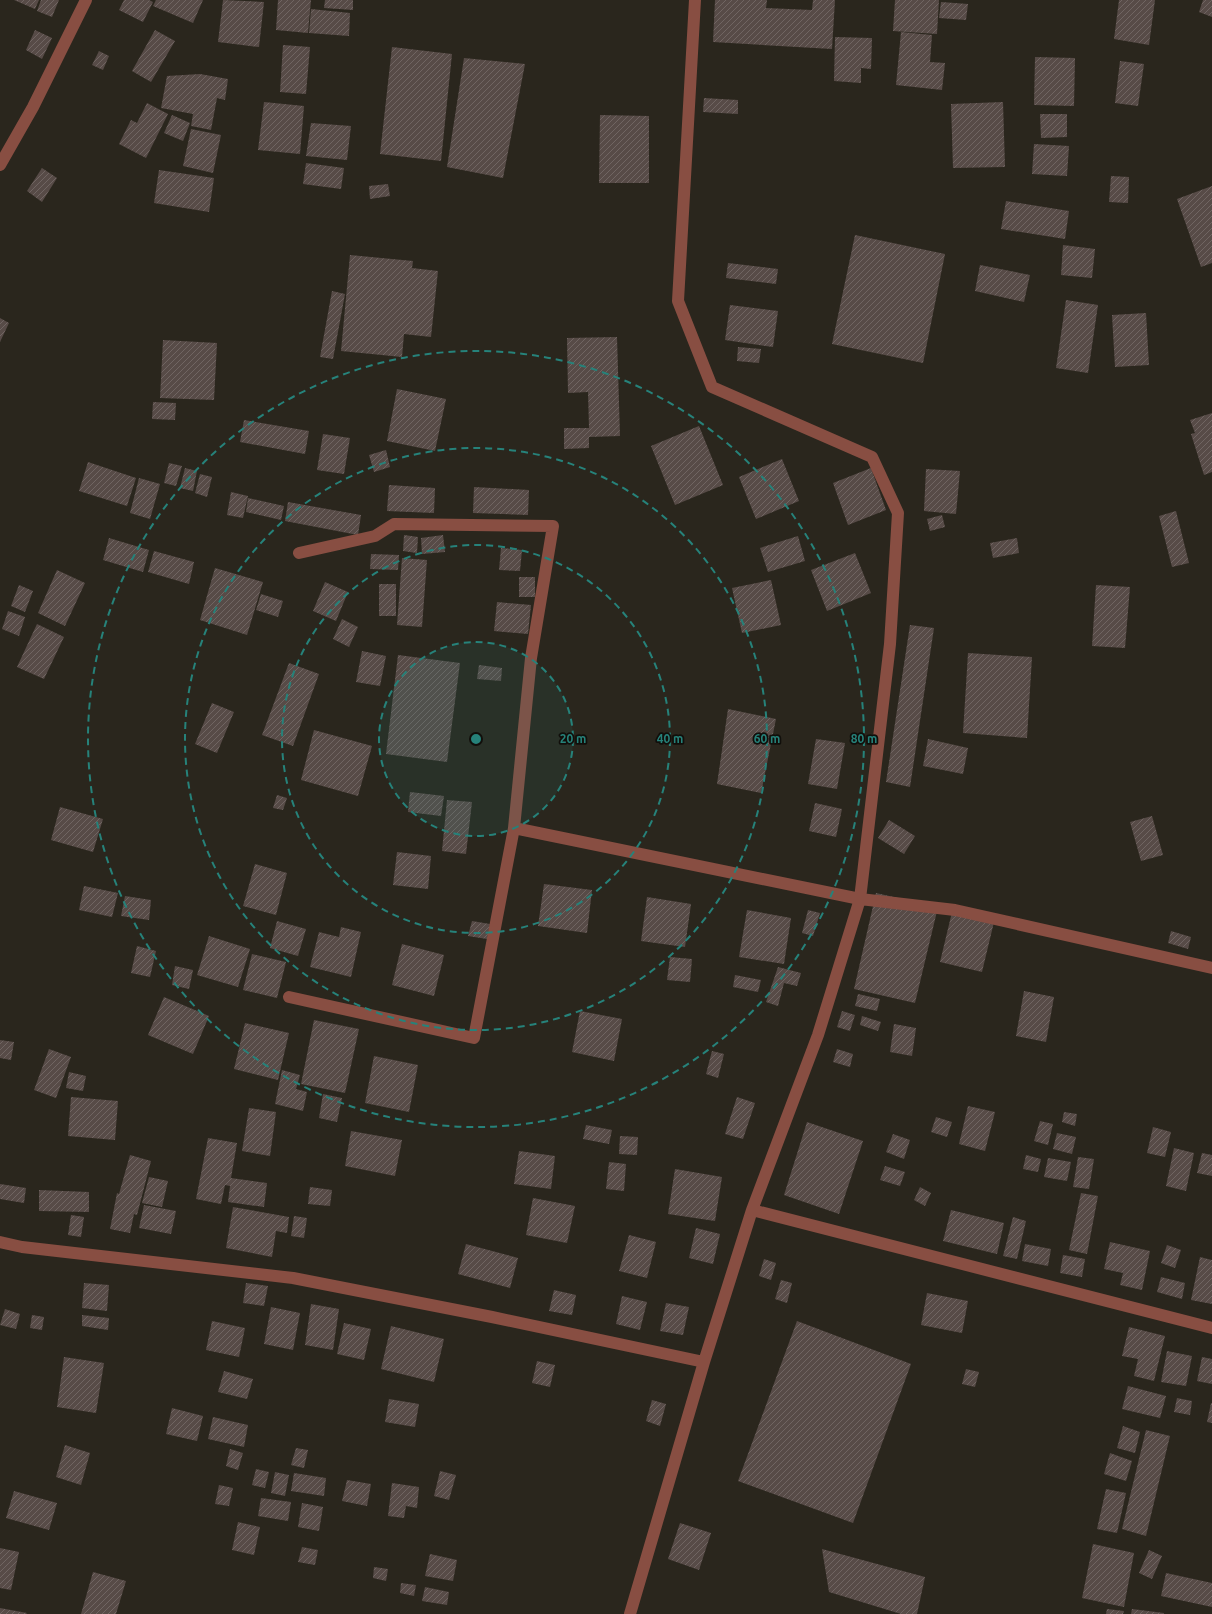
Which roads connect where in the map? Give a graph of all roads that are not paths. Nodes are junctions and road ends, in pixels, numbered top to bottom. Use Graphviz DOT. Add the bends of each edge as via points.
graph roads {
  1 [pos="86,0"];
  2 [pos="695,0"];
  3 [pos="0,164"];
  4 [pos="299,554"];
  5 [pos="514,828"];
  6 [pos="860,899"];
  7 [pos="1212,968"];
  8 [pos="289,997"];
  9 [pos="752,1210"];
  10 [pos="0,1242"];
  11 [pos="1212,1328"];
  12 [pos="704,1362"];
  13 [pos="633,1614"];
  1 -- 3 [label="street" via="33,108"];
  2 -- 6 [label="street" via="678,301 712,387 872,457 898,513 890,644"];
  4 -- 5 [label="street" via="375,536 394,524 553,526 531,658"];
  5 -- 6 [label="street"];
  5 -- 8 [label="street" via="474,1038"];
  6 -- 7 [label="street" via="955,910"];
  6 -- 9 [label="street" via="818,1035"];
  9 -- 11 [label="street"];
  9 -- 12 [label="street"];
  10 -- 12 [label="street" via="22,1247 293,1278"];
  12 -- 13 [label="street"];
}
